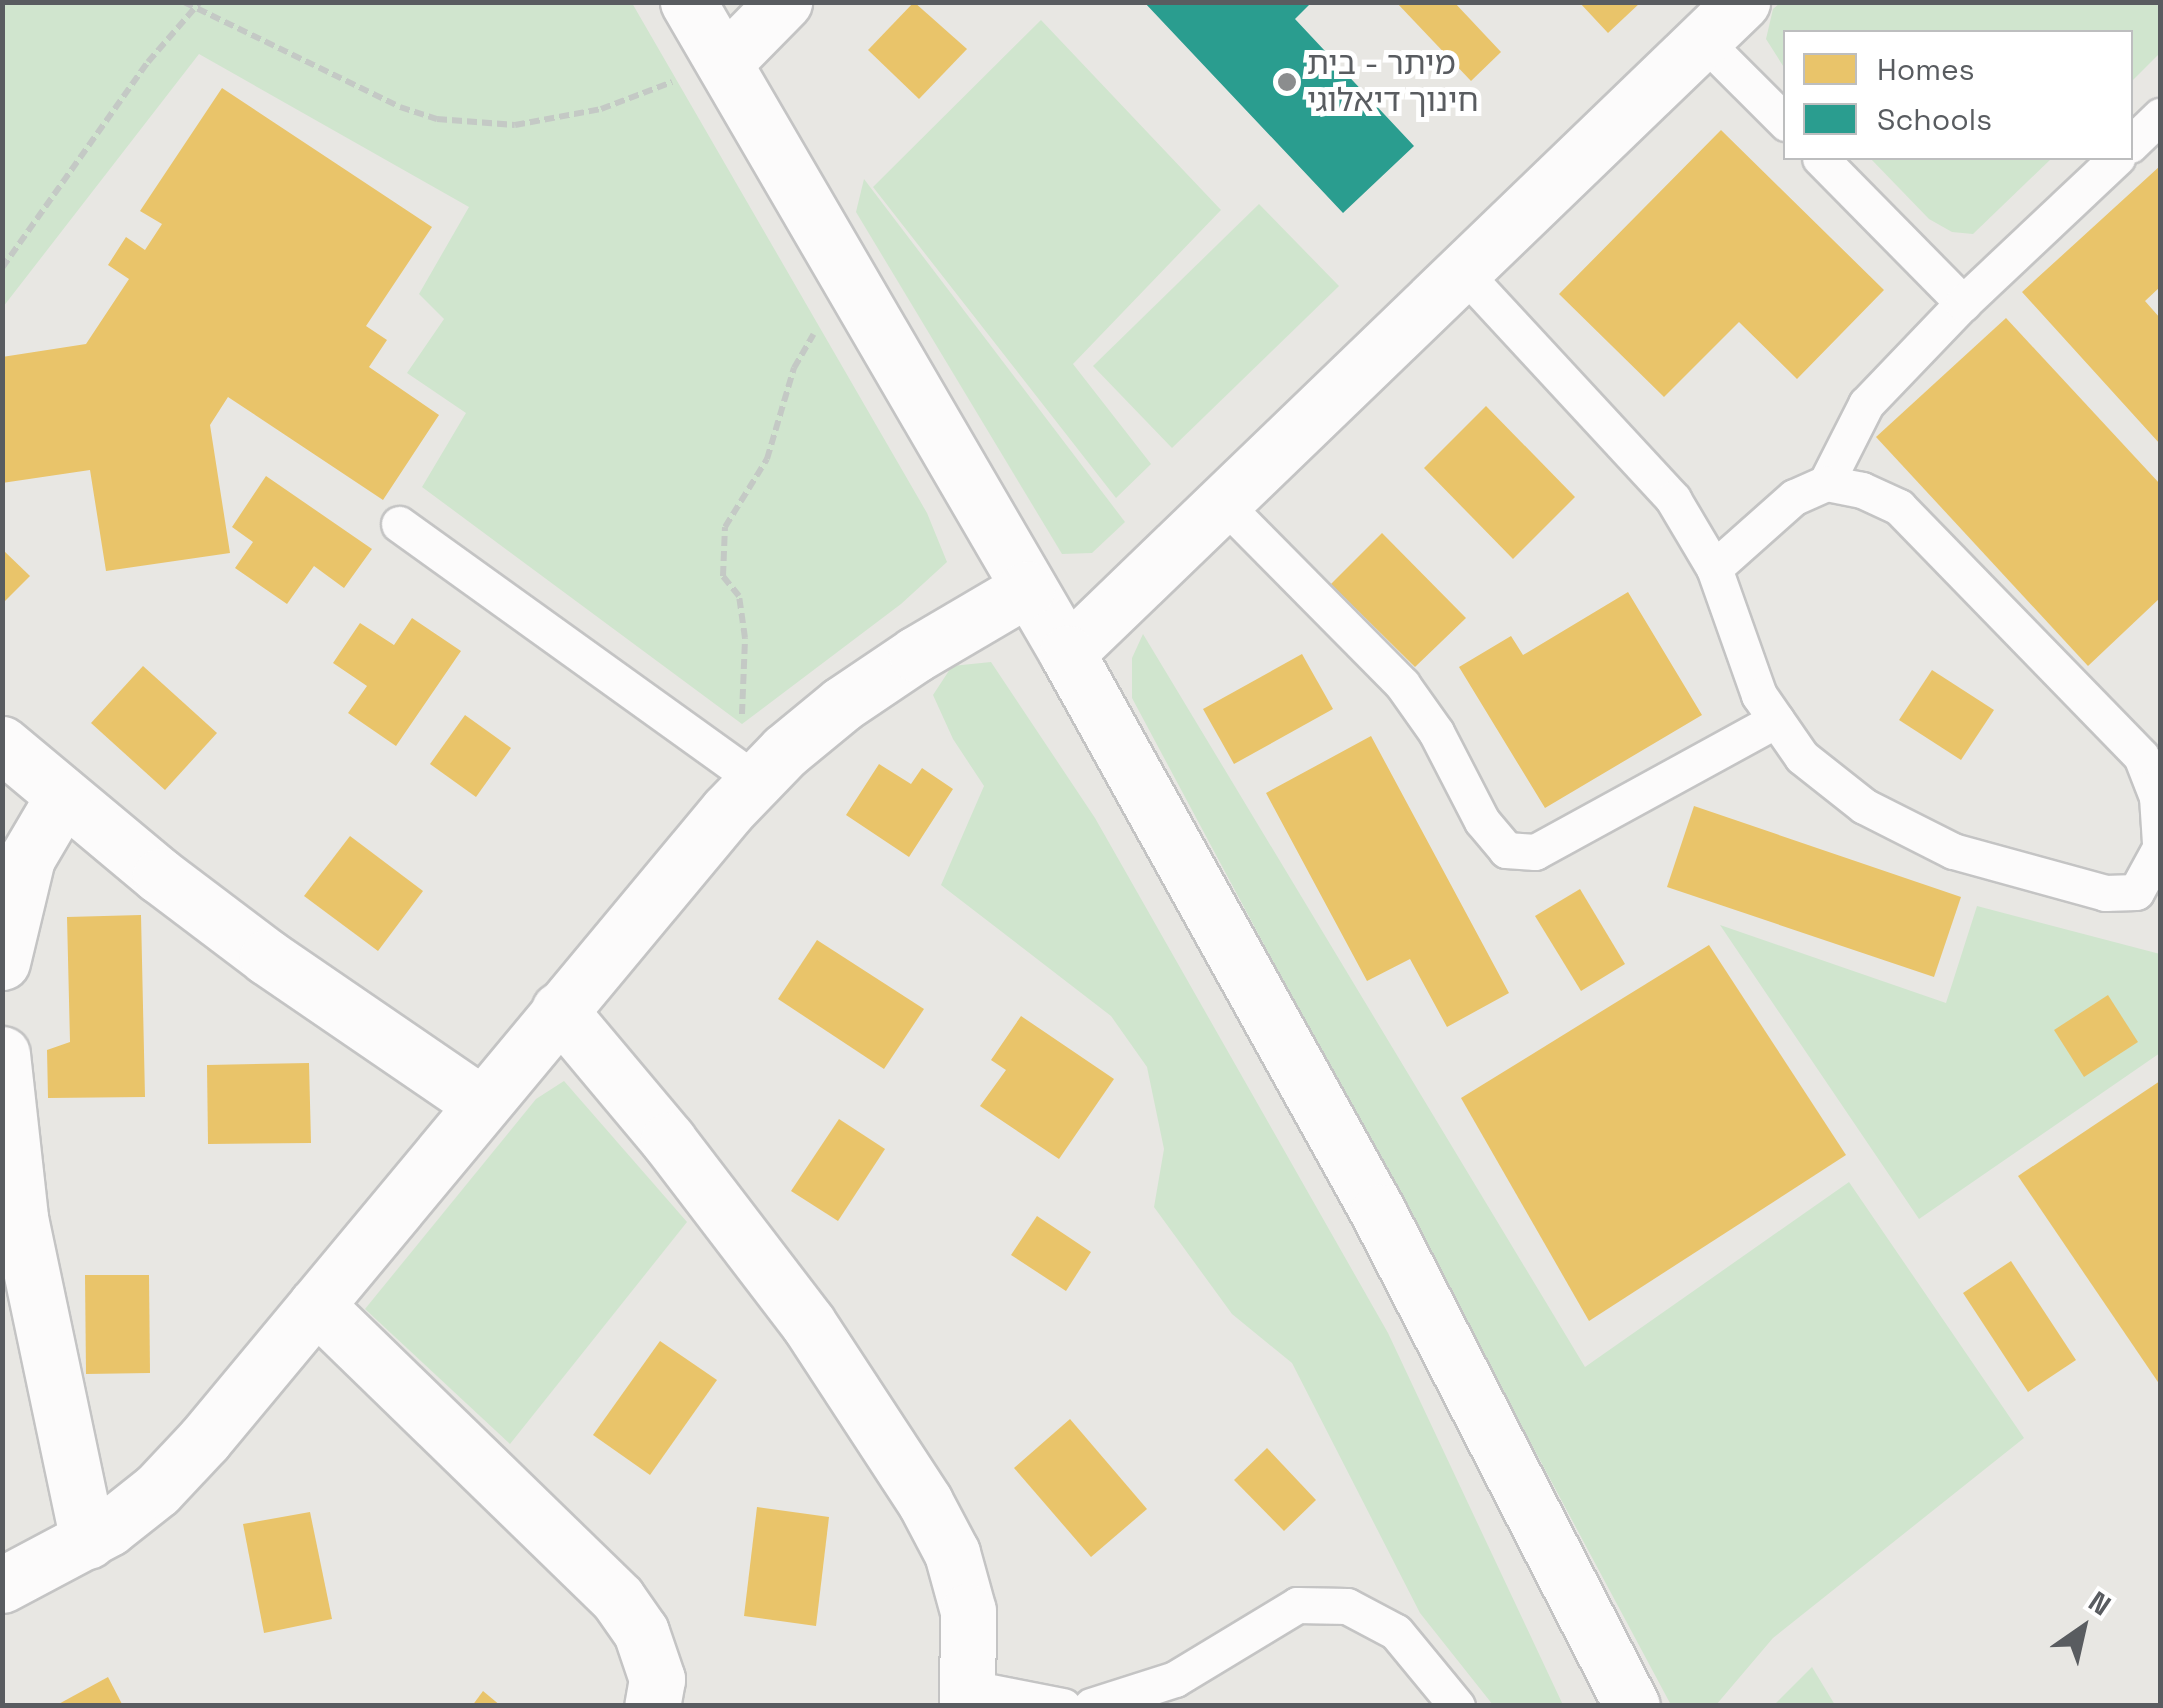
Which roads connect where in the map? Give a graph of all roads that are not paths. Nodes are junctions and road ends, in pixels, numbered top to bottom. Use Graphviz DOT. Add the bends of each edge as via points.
graph roads {
  1 [pos="688,2"];
  2 [pos="784,2"];
  3 [pos="1742,2"];
  4 [pos="1705,42"];
  5 [pos="724,63"];
  6 [pos="2160,116"];
  7 [pos="1783,120"];
  8 [pos="2133,142"];
  9 [pos="1822,160"];
  10 [pos="2115,160"];
  11 [pos="1464,272"];
  12 [pos="1963,303"];
  13 [pos="1826,483"];
  14 [pos="1223,503"];
  15 [pos="399,524"];
  16 [pos="1714,568"];
  17 [pos="1026,590"];
  18 [pos="1067,653"];
  19 [pos="1776,720"];
  20 [pos="2,744"];
  21 [pos="2151,746"];
  22 [pos="748,776"];
  23 [pos="63,797"];
  24 [pos="2160,846"];
  25 [pos="2,962"];
  26 [pos="559,1010"];
  27 [pos="2,1054"];
  28 [pos="482,1104"];
  29 [pos="316,1304"];
  30 [pos="88,1541"];
  31 [pos="2,1584"];
  32 [pos="968,1697"];
  33 [pos="652,1706"];
  34 [pos="1064,1706"];
  35 [pos="1091,1706"];
  36 [pos="1458,1706"];
  37 [pos="1632,1706"];
  1 -- 5 [label="street"];
  2 -- 5 [label="street"];
  3 -- 4 [label="street"];
  4 -- 7 [label="lane"];
  4 -- 11 [label="street"];
  5 -- 17 [label="street"];
  6 -- 8 [label="lane"];
  9 -- 12 [label="lane"];
  10 -- 12 [label="lane"];
  11 -- 14 [label="street"];
  11 -- 16 [label="lane" via="1674,499"];
  12 -- 13 [label="lane" via="1866,404"];
  13 -- 16 [label="lane" via="1794,496"];
  13 -- 21 [label="lane" via="1899,506"];
  14 -- 18 [label="street"];
  14 -- 19 [label="lane" via="1402,684 1506,850 1535,852"];
  15 -- 22 [label="lane"];
  16 -- 19 [label="lane" via="1759,695"];
  17 -- 18 [label="street"];
  17 -- 22 [label="street" via="916,654"];
  18 -- 37 [label="street" via="1370,1196"];
  19 -- 24 [label="lane" via="1802,757 1864,806 1953,851 2105,893 2136,892"];
  20 -- 23 [label="street"];
  21 -- 24 [label="lane"];
  22 -- 26 [label="street"];
  23 -- 25 [label="street" via="27,858"];
  23 -- 28 [label="street" via="267,957"];
  26 -- 28 [label="street"];
  26 -- 32 [label="street" via="808,1323 925,1502 952,1553 968,1611"];
  27 -- 30 [label="street" via="20,1218"];
  28 -- 29 [label="street"];
  29 -- 30 [label="street" via="157,1490"];
  29 -- 33 [label="street" via="618,1599 640,1632 657,1679"];
  30 -- 31 [label="street"];
  32 -- 34 [label="lane"];
  35 -- 36 [label="lane" via="1175,1679 1298,1605 1347,1606 1396,1632"];
}
